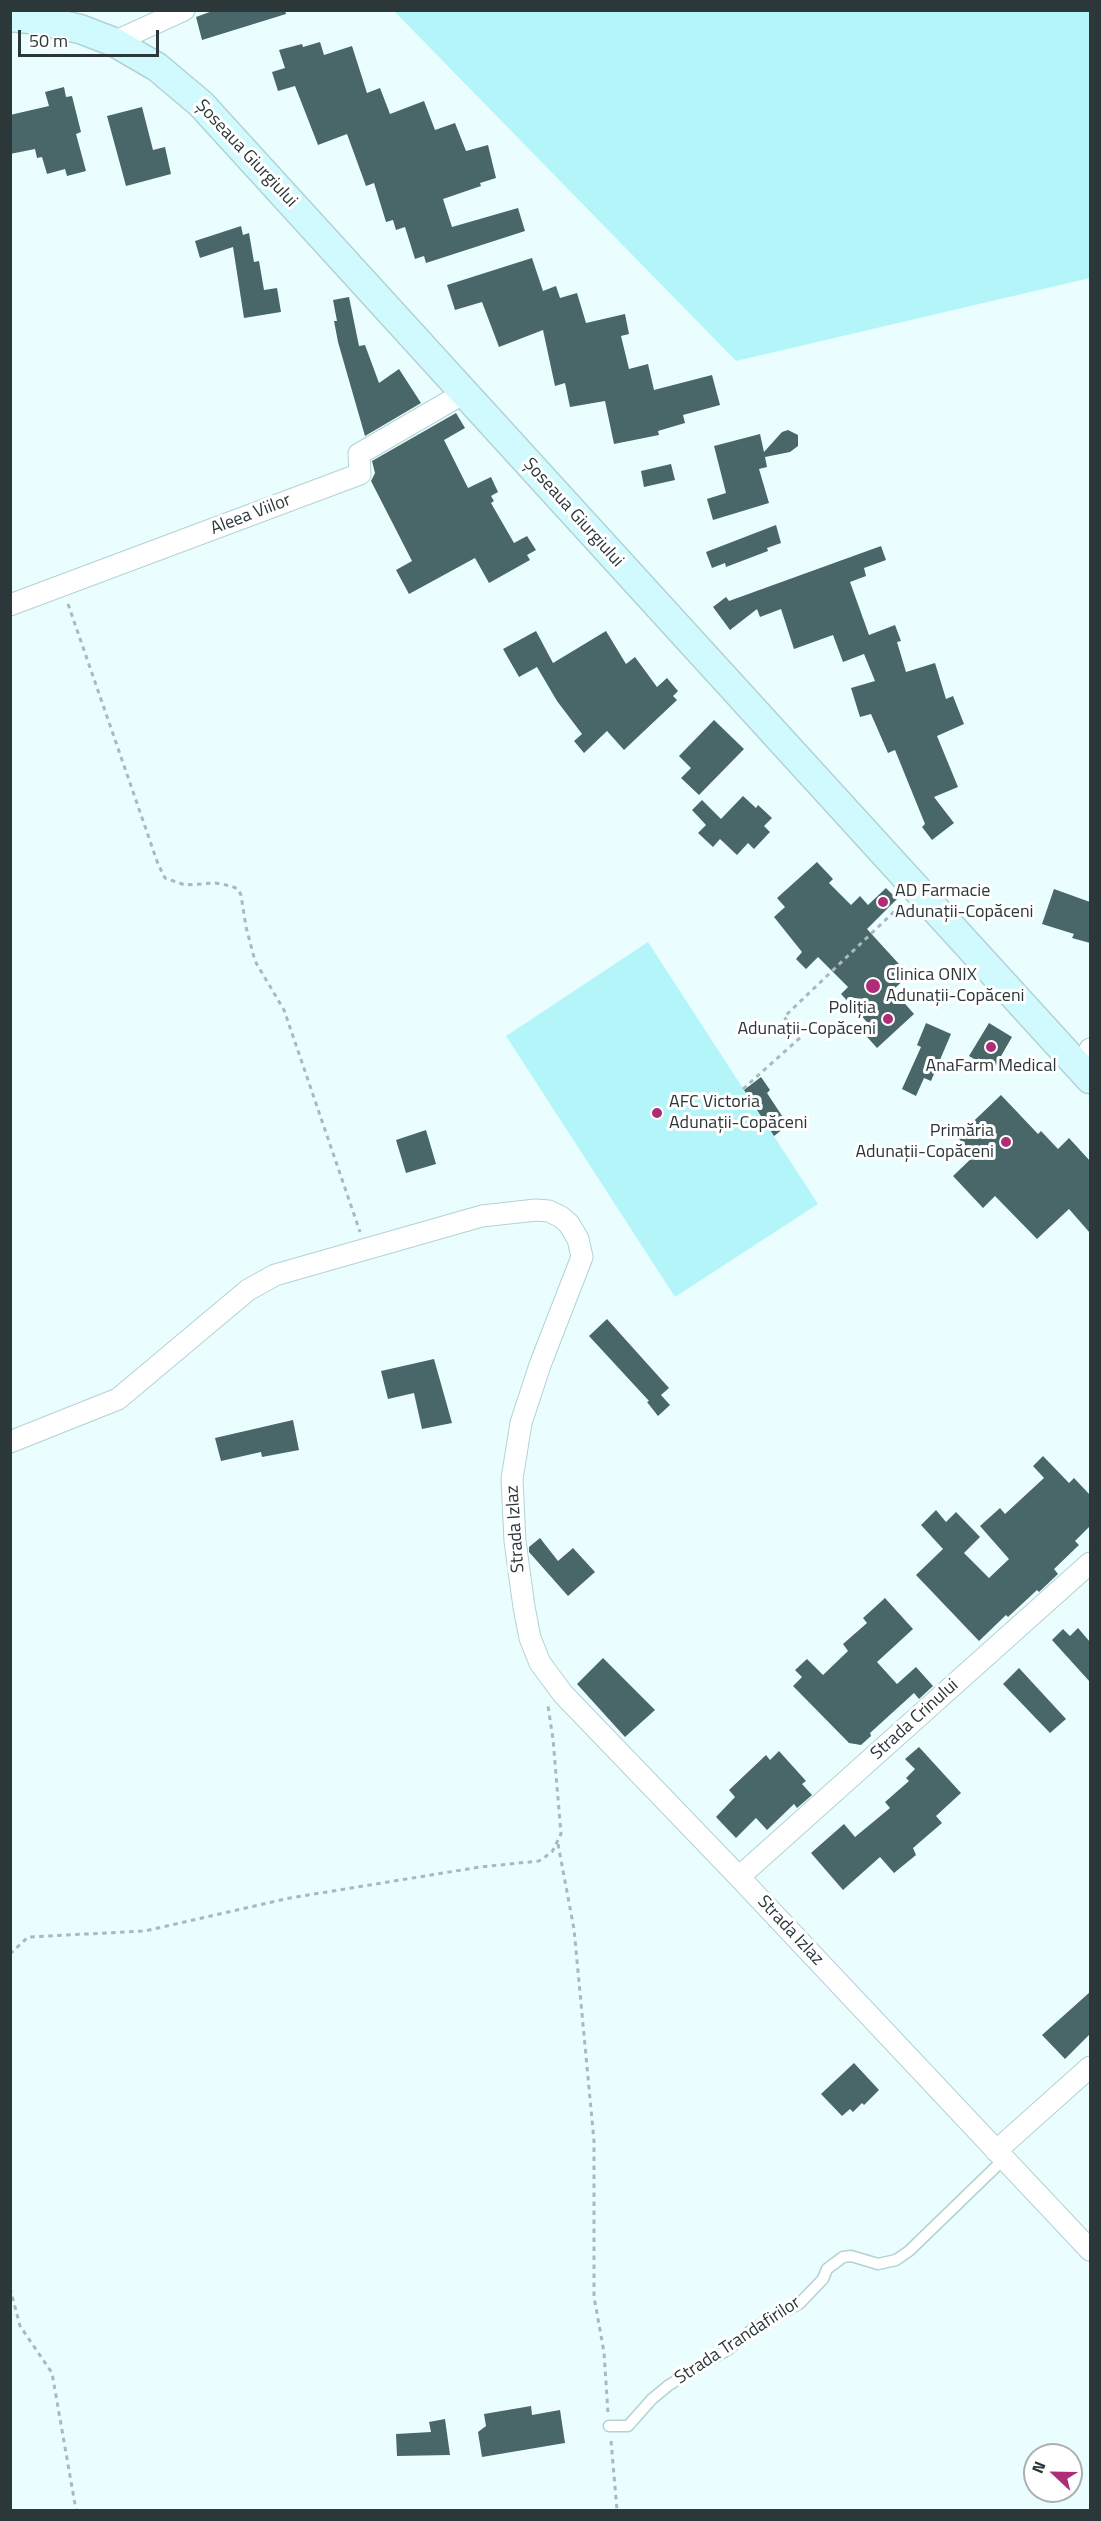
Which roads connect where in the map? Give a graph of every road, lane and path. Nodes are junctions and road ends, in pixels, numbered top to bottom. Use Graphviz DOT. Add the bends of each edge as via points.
graph roads {
  1 [pos="184,10"];
  2 [pos="10,17"];
  3 [pos="114,42"];
  4 [pos="464,393"];
  5 [pos="62,586"];
  6 [pos="10,605"];
  7 [pos="917,891"];
  8 [pos="1088,1067"];
  9 [pos="743,1089"];
  10 [pos="366,1248"];
  11 [pos="10,1442"];
  12 [pos="1090,1563"];
  13 [pos="540,1663"];
  14 [pos="558,1843"];
  15 [pos="740,1877"];
  16 [pos="10,1954"];
  17 [pos="1090,2067"];
  18 [pos="1000,2155"];
  19 [pos="1090,2250"];
  20 [pos="10,2288"];
  21 [pos="609,2426"];
  22 [pos="76,2511"];
  23 [pos="618,2511"];
  1 -- 3 [label="street"];
  2 -- 3 [label="street, Șoseaua Giurgiului" via="80,29"];
  3 -- 4 [label="street, Șoseaua Giurgiului" via="157,67 201,104"];
  4 -- 5 [label="street, Aleea Viilor" via="359,454 360,474"];
  4 -- 7 [label="street, Șoseaua Giurgiului"];
  5 -- 6 [label="street, Aleea Viilor"];
  5 -- 10 [label="path" via="165,878 185,885 231,886 241,895 255,961 284,1010"];
  7 -- 8 [label="street, Șoseaua Giurgiului"];
  7 -- 9 [label="path" via="784,1017 801,1037"];
  10 -- 11 [label="street, Strada Izlaz" via="275,1275 248,1290 118,1399"];
  10 -- 13 [label="street, Strada Izlaz" via="482,1216 536,1210 561,1217 578,1239 581,1261 521,1422 512,1479 524,1607"];
  12 -- 15 [label="street, Strada Crinului"];
  13 -- 14 [label="path" via="553,1739 561,1826"];
  13 -- 15 [label="street, Strada Izlaz" via="563,1694"];
  14 -- 16 [label="path" via="545,1858 532,1862 290,1898 145,1931 28,1937"];
  14 -- 21 [label="path" via="574,1929 594,2141 594,2297 604,2352"];
  15 -- 18 [label="street, Strada Izlaz"];
  17 -- 18 [label="street, Strada Trandafirilor"];
  18 -- 19 [label="street, Strada Izlaz"];
  18 -- 21 [label="lane, Strada Trandafirilor" via="909,2251 896,2260 878,2264 843,2257 827,2269 823,2279 800,2303 669,2385 628,2426"];
  20 -- 22 [label="path" via="20,2325 52,2373"];
  21 -- 23 [label="path"];
}
